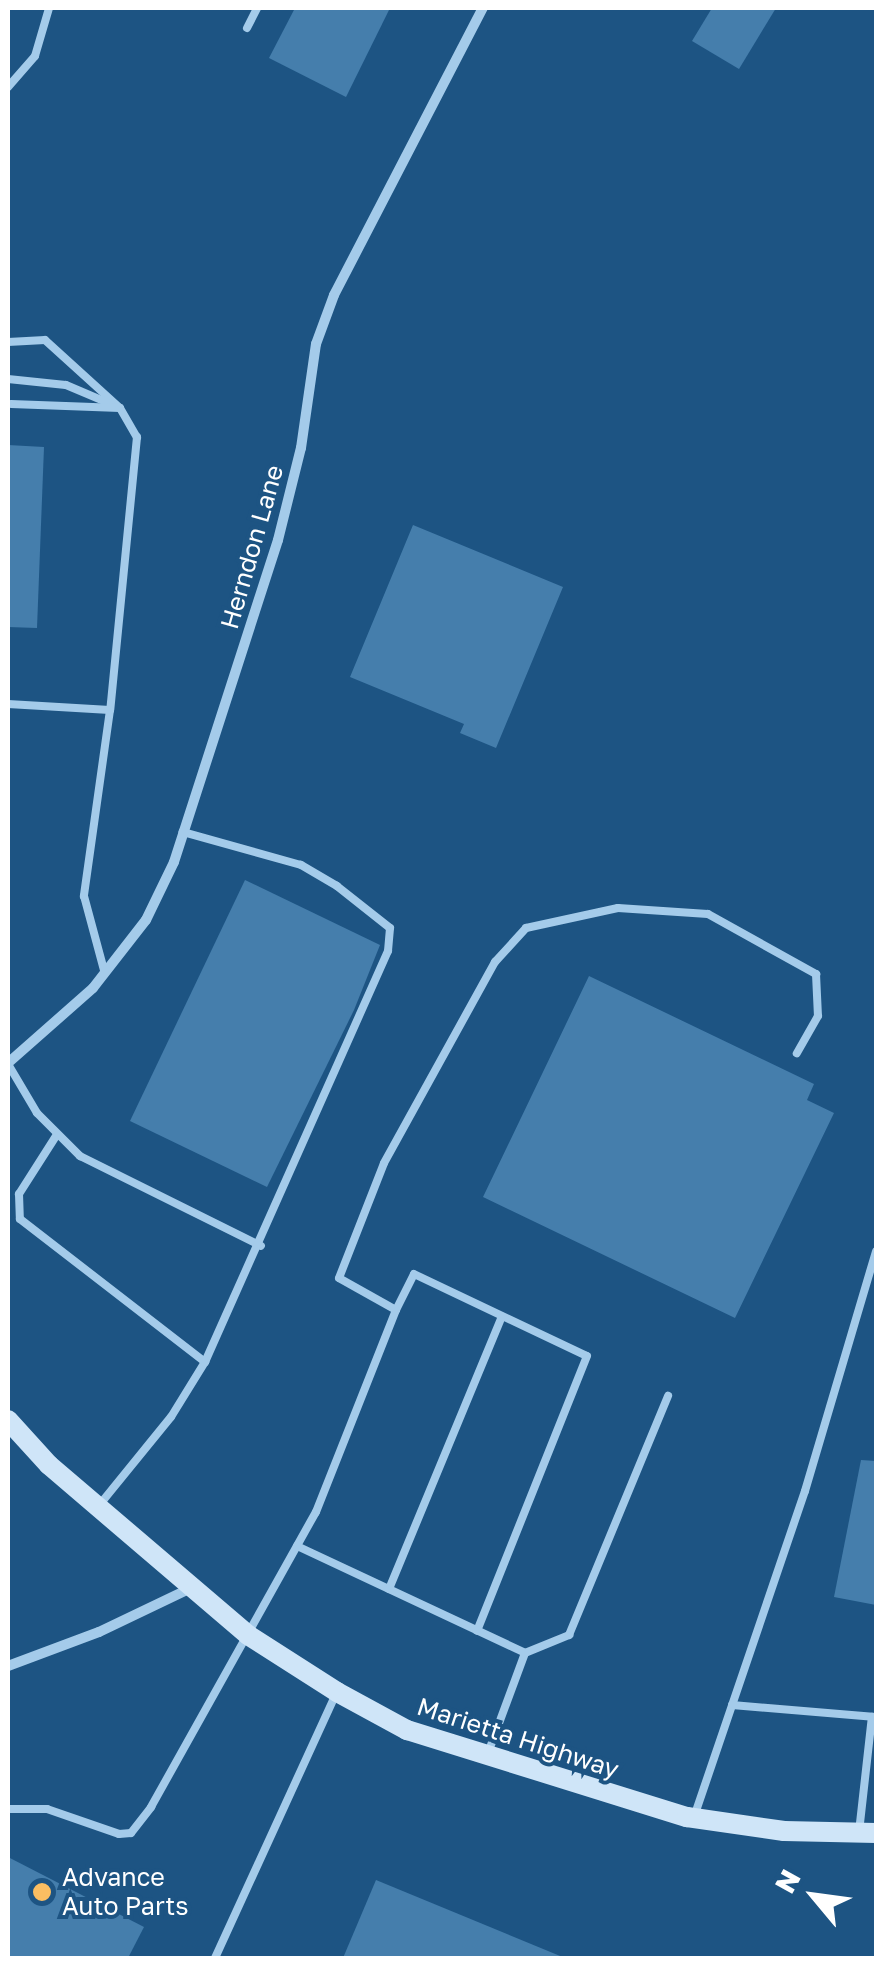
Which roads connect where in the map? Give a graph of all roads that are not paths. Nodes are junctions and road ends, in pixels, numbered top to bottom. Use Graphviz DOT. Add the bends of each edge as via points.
graph roads {
  1 [pos="49,8"];
  2 [pos="256,8"];
  3 [pos="483,8"];
  4 [pos="246,28"];
  5 [pos="8,87"];
  6 [pos="8,342"];
  7 [pos="8,379"];
  8 [pos="11,404"];
  9 [pos="120,408"];
  10 [pos="8,704"];
  11 [pos="110,710"];
  12 [pos="184,832"];
  13 [pos="104,970"];
  14 [pos="796,1053"];
  15 [pos="8,1064"];
  16 [pos="56,1136"];
  17 [pos="261,1246"];
  18 [pos="876,1251"];
  19 [pos="396,1310"];
  20 [pos="502,1316"];
  21 [pos="206,1362"];
  22 [pos="668,1396"];
  23 [pos="8,1420"];
  24 [pos="98,1507"];
  25 [pos="297,1546"];
  26 [pos="192,1587"];
  27 [pos="389,1590"];
  28 [pos="477,1631"];
  29 [pos="248,1635"];
  30 [pos="525,1654"];
  31 [pos="8,1666"];
  32 [pos="338,1692"];
  33 [pos="732,1705"];
  34 [pos="874,1717"];
  35 [pos="487,1757"];
  36 [pos="8,1809"];
  37 [pos="694,1818"];
  38 [pos="868,1832"];
  39 [pos="215,1958"];
  1 -- 5 [label="lane" via="35,56"];
  2 -- 4 [label="lane"];
  3 -- 12 [label="street, Herndon Lane" via="334,295 316,344 301,448 278,540"];
  6 -- 9 [label="lane" via="45,340"];
  7 -- 9 [label="lane" via="66,386"];
  8 -- 9 [label="lane"];
  9 -- 11 [label="lane" via="136,437"];
  10 -- 11 [label="lane"];
  11 -- 13 [label="lane" via="84,896"];
  12 -- 13 [label="street, Herndon Lane" via="146,920"];
  12 -- 17 [label="lane" via="300,865 390,928 388,951"];
  13 -- 15 [label="street, Herndon Lane" via="93,988"];
  14 -- 19 [label="lane" via="818,1016 816,974 708,914 618,908 526,928 495,962 384,1163 339,1278"];
  15 -- 16 [label="lane"];
  16 -- 17 [label="lane" via="80,1156"];
  16 -- 21 [label="lane" via="19,1194 20,1220"];
  17 -- 21 [label="lane"];
  18 -- 33 [label="lane"];
  19 -- 20 [label="lane" via="414,1274"];
  19 -- 25 [label="lane"];
  20 -- 27 [label="lane"];
  20 -- 28 [label="lane" via="586,1356"];
  21 -- 24 [label="lane" via="171,1418"];
  22 -- 30 [label="lane" via="569,1635"];
  23 -- 24 [label="main road, Marietta Highway"];
  24 -- 26 [label="main road, Marietta Highway"];
  25 -- 27 [label="lane"];
  25 -- 29 [label="lane"];
  26 -- 29 [label="main road, Marietta Highway"];
  26 -- 31 [label="street"];
  27 -- 28 [label="lane"];
  28 -- 30 [label="lane"];
  29 -- 32 [label="main road, Marietta Highway"];
  29 -- 36 [label="lane" via="131,1832 104,1831 46,1809"];
  30 -- 35 [label="lane"];
  32 -- 35 [label="main road, Marietta Highway" via="407,1730"];
  32 -- 39 [label="lane"];
  33 -- 34 [label="lane"];
  33 -- 37 [label="lane"];
  34 -- 38 [label="lane"];
  35 -- 37 [label="main road, Marietta Highway"];
  37 -- 38 [label="main road, Marietta Highway" via="784,1831"];
}
